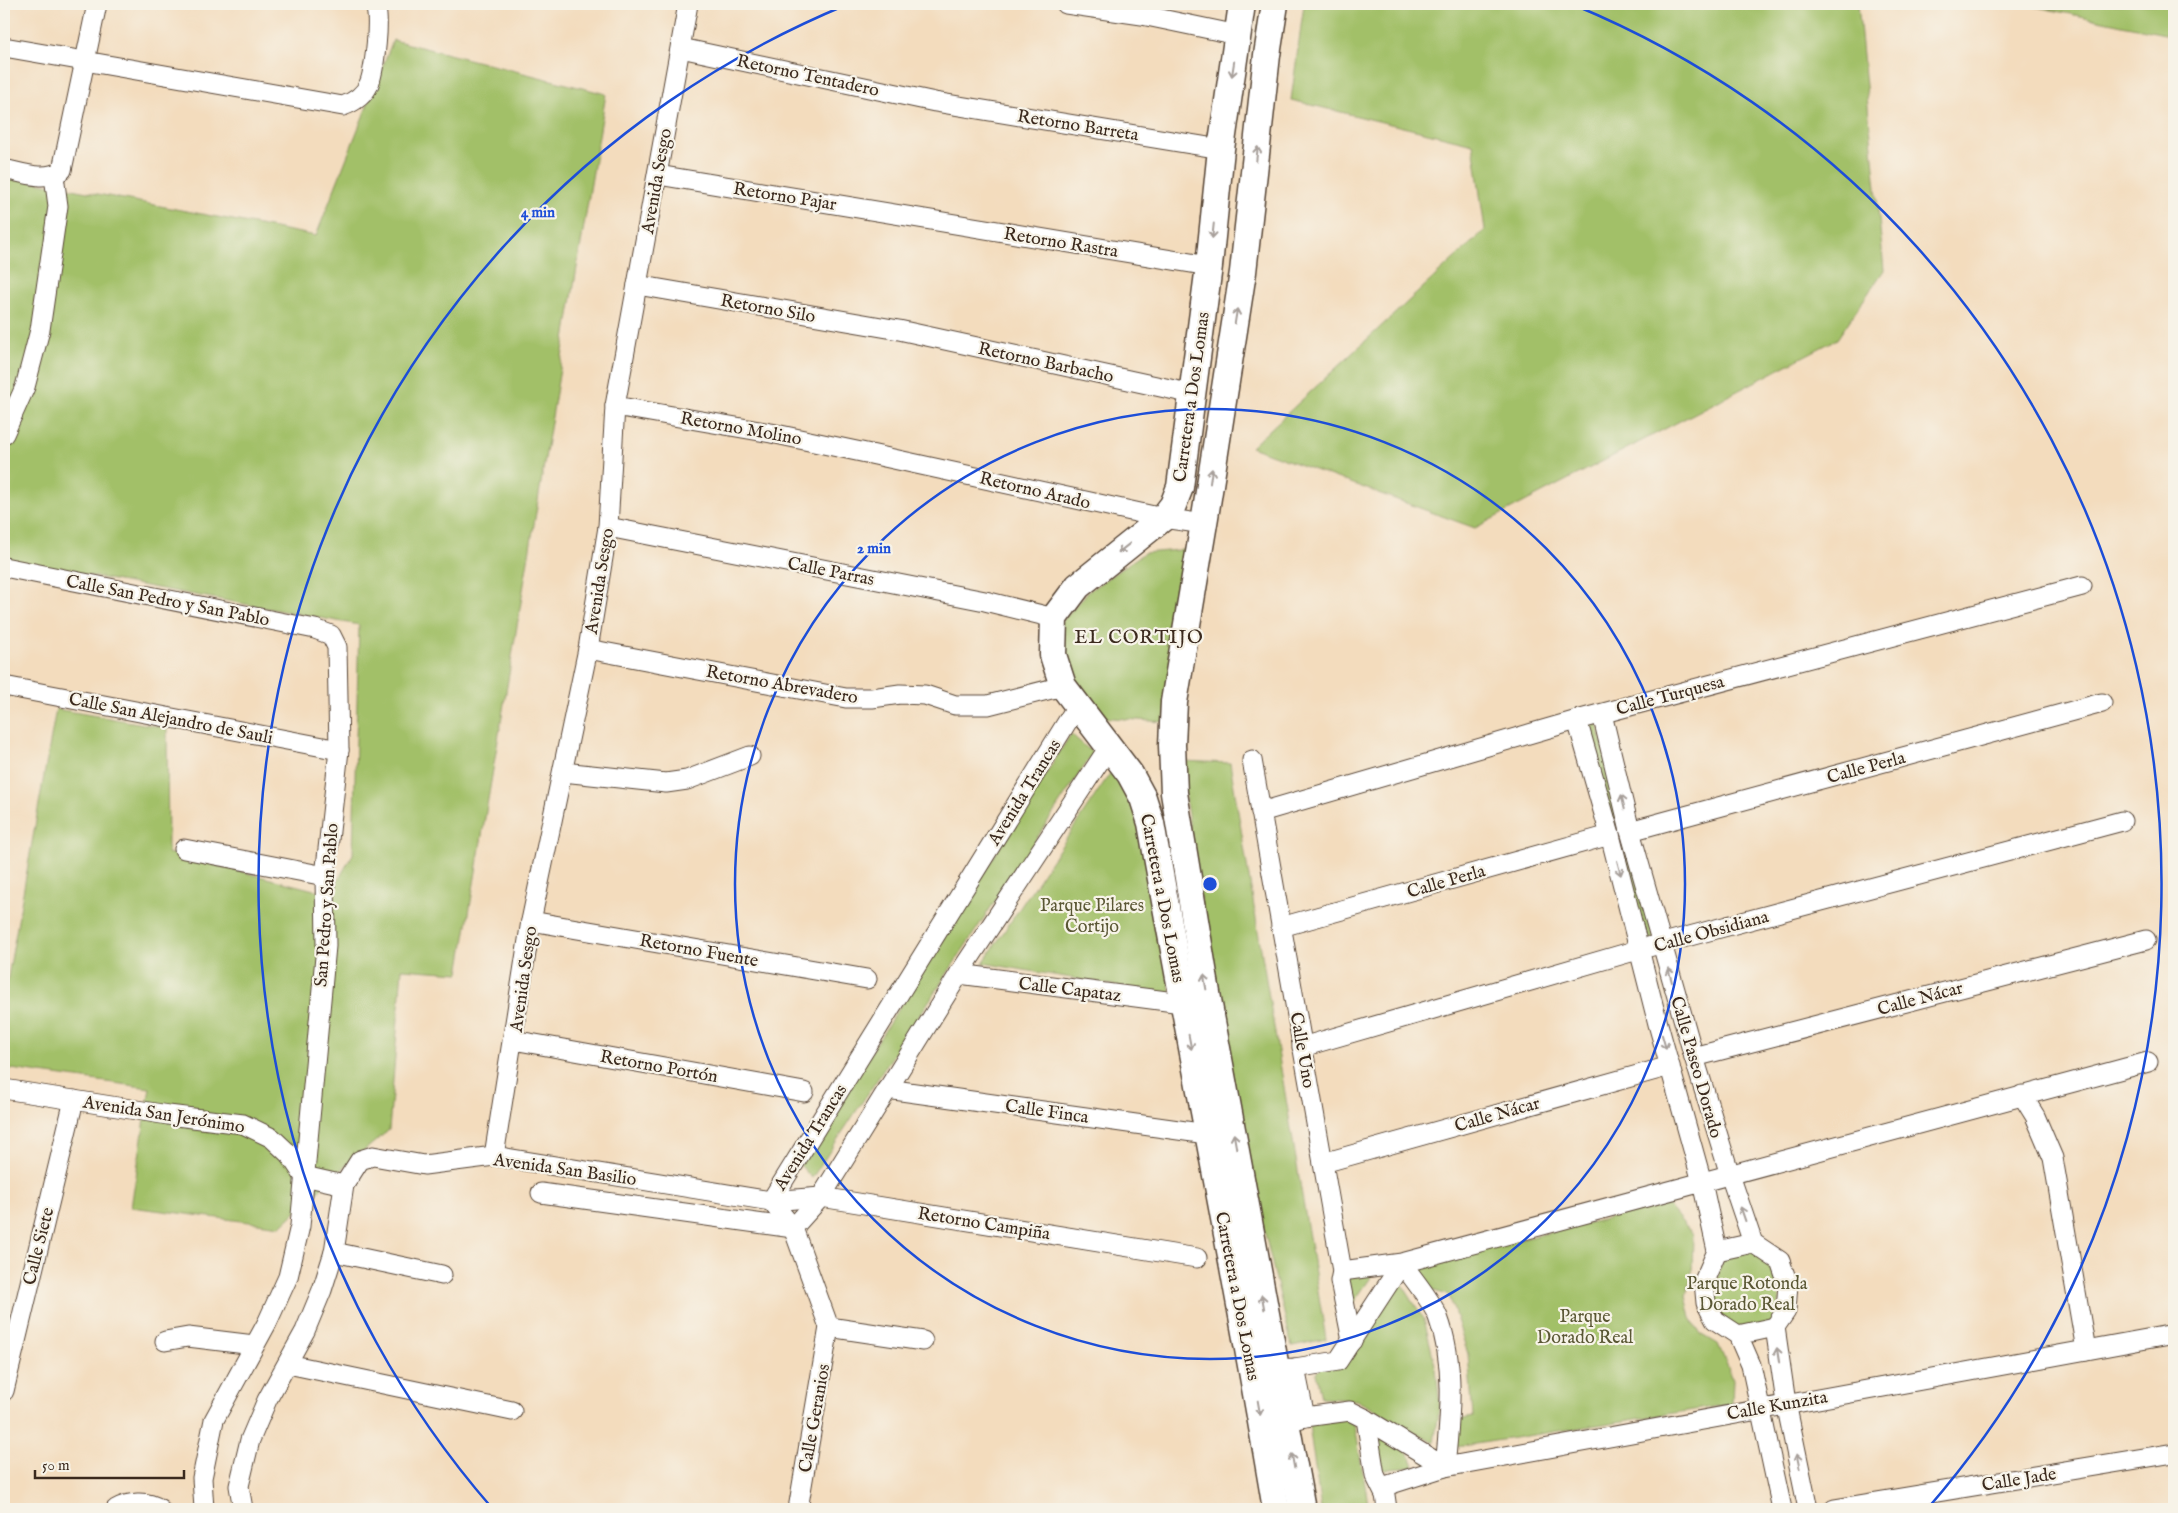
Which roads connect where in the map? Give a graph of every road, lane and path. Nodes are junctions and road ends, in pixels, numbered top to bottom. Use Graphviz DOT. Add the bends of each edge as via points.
graph roads {
  1 [pos="97,4"];
  2 [pos="374,4"];
  3 [pos="688,4"];
  4 [pos="1066,4"];
  5 [pos="1242,4"];
  6 [pos="1275,4"];
  7 [pos="1238,36"];
  8 [pos="4,47"];
  9 [pos="681,48"];
  10 [pos="85,62"];
  11 [pos="935,102"];
  12 [pos="1221,148"];
  13 [pos="4,169"];
  14 [pos="658,175"];
  15 [pos="54,176"];
  16 [pos="912,217"];
  17 [pos="1209,266"];
  18 [pos="638,285"];
  19 [pos="899,330"];
  20 [pos="1193,394"];
  21 [pos="615,406"];
  22 [pos="4,434"];
  23 [pos="866,452"];
  24 [pos="1163,518"];
  25 [pos="1204,524"];
  26 [pos="608,527"];
  27 [pos="4,567"];
  28 [pos="2082,586"];
  29 [pos="1054,618"];
  30 [pos="331,635"];
  31 [pos="588,649"];
  32 [pos="4,686"];
  33 [pos="1070,696"];
  34 [pos="2102,702"];
  35 [pos="1602,714"];
  36 [pos="1577,720"];
  37 [pos="1109,747"];
  38 [pos="339,750"];
  39 [pos="750,756"];
  40 [pos="1252,760"];
  41 [pos="563,772"];
  42 [pos="1261,812"];
  43 [pos="2122,821"];
  44 [pos="1630,831"];
  45 [pos="1610,835"];
  46 [pos="184,849"];
  47 [pos="325,876"];
  48 [pos="531,921"];
  49 [pos="1281,927"];
  50 [pos="2146,940"];
  51 [pos="1662,944"];
  52 [pos="1641,949"];
  53 [pos="959,974"];
  54 [pos="867,979"];
  55 [pos="1182,1003"];
  56 [pos="513,1040"];
  57 [pos="1302,1047"];
  58 [pos="1694,1057"];
  59 [pos="2148,1062"];
  60 [pos="1670,1066"];
  61 [pos="4,1089"];
  62 [pos="887,1089"];
  63 [pos="804,1092"];
  64 [pos="2022,1095"];
  65 [pos="74,1100"];
  66 [pos="1207,1134"];
  67 [pos="494,1156"];
  68 [pos="1323,1163"];
  69 [pos="1730,1175"];
  70 [pos="304,1176"];
  71 [pos="1702,1182"];
  72 [pos="344,1186"];
  73 [pos="540,1193"];
  74 [pos="821,1197"];
  75 [pos="771,1201"];
  76 [pos="792,1228"];
  77 [pos="1753,1243"];
  78 [pos="1717,1251"];
  79 [pos="334,1252"];
  80 [pos="1197,1258"];
  81 [pos="1402,1263"];
  82 [pos="1342,1271"];
  83 [pos="1246,1273"];
  84 [pos="442,1275"];
  85 [pos="829,1327"];
  86 [pos="1775,1327"];
  87 [pos="2174,1334"];
  88 [pos="1738,1335"];
  89 [pos="165,1341"];
  90 [pos="923,1341"];
  91 [pos="1352,1341"];
  92 [pos="254,1345"];
  93 [pos="2086,1350"];
  94 [pos="288,1364"];
  95 [pos="1286,1368"];
  96 [pos="6,1369"];
  97 [pos="4,1391"];
  98 [pos="1786,1403"];
  99 [pos="1760,1408"];
  100 [pos="512,1411"];
  101 [pos="1366,1419"];
  102 [pos="1295,1420"];
  103 [pos="2174,1453"];
  104 [pos="1445,1467"];
  105 [pos="1382,1487"];
  106 [pos="116,1509"];
  107 [pos="160,1509"];
  108 [pos="204,1509"];
  109 [pos="243,1509"];
  110 [pos="798,1509"];
  111 [pos="1276,1509"];
  112 [pos="1302,1509"];
  113 [pos="1387,1509"];
  114 [pos="1782,1509"];
  115 [pos="1808,1509"];
  116 [pos="1834,1509"];
  1 -- 10 [label="street"];
  2 -- 10 [label="street" via="378,27 368,85 356,101 343,106"];
  3 -- 9 [label="street, Avenida Sesgo"];
  4 -- 7 [label="street"];
  5 -- 7 [label="main road, Carretera a Dos Lomas"];
  25 -- 6 [label="main road, Carretera a Dos Lomas, one-way" via="1243,272"];
  7 -- 12 [label="main road, Carretera a Dos Lomas, one-way"];
  8 -- 10 [label="street"];
  9 -- 11 [label="street, Retorno Tentadero"];
  9 -- 14 [label="street, Avenida Sesgo"];
  10 -- 15 [label="street" via="62,170"];
  11 -- 12 [label="street, Retorno Barreta"];
  12 -- 17 [label="main road, Carretera a Dos Lomas, one-way"];
  13 -- 15 [label="street"];
  14 -- 16 [label="street, Retorno Pajar"];
  14 -- 18 [label="street, Avenida Sesgo"];
  15 -- 22 [label="street" via="58,206 40,330 25,387"];
  16 -- 17 [label="street, Retorno Rastra"];
  17 -- 20 [label="main road, Carretera a Dos Lomas"];
  18 -- 19 [label="street, Retorno Silo"];
  18 -- 21 [label="street, Avenida Sesgo"];
  19 -- 20 [label="street, Retorno Barbacho"];
  20 -- 24 [label="main road, Carretera a Dos Lomas" via="1180,487"];
  21 -- 23 [label="street, Retorno Molino"];
  21 -- 26 [label="street, Avenida Sesgo"];
  23 -- 24 [label="street, Retorno Arado"];
  24 -- 25 [label="street, Retorno Arado"];
  24 -- 29 [label="main road, Carretera a Dos Lomas, one-way" via="1078,586"];
  83 -- 25 [label="main road, Carretera a Dos Lomas, one-way" via="1209,1005 1174,793 1174,702"];
  26 -- 29 [label="street, Calle Parras" via="985,601"];
  26 -- 31 [label="street, Avenida Sesgo"];
  27 -- 30 [label="street, Calle San Pedro y San Pablo" via="316,629"];
  28 -- 35 [label="street, Calle Turquesa"];
  29 -- 33 [label="main road, Carretera a Dos Lomas" via="1053,655"];
  30 -- 38 [label="street, San Pedro y San Pablo" via="337,647 339,665"];
  31 -- 33 [label="street, Retorno Abrevadero" via="846,698 924,695 955,705 988,705"];
  31 -- 41 [label="street, Avenida Sesgo"];
  32 -- 38 [label="street, Calle San Alejandro de Sauli"];
  33 -- 37 [label="main road, Carretera a Dos Lomas"];
  33 -- 75 [label="street, Avenida Trancas"];
  34 -- 44 [label="street, Calle Perla"];
  35 -- 36 [label="street, Calle Turquesa"];
  44 -- 35 [label="street, Calle Paseo Dorado, one-way"];
  36 -- 42 [label="street, Calle Turquesa"];
  36 -- 45 [label="street, Calle Paseo Dorado"];
  37 -- 53 [label="street"];
  37 -- 55 [label="main road, Carretera a Dos Lomas" via="1130,774 1151,823"];
  38 -- 47 [label="street, San Pedro y San Pablo"];
  39 -- 41 [label="street" via="686,780 666,782"];
  40 -- 42 [label="street, Calle Uno"];
  41 -- 48 [label="street, Avenida Sesgo"];
  42 -- 49 [label="street, Calle Uno"];
  43 -- 51 [label="street, Calle Obsidiana"];
  44 -- 51 [label="street, Calle Paseo Dorado"];
  45 -- 49 [label="street, Calle Perla"];
  45 -- 52 [label="street, Calle Paseo Dorado, one-way"];
  46 -- 47 [label="street"];
  47 -- 70 [label="street, San Pedro y San Pablo" via="326,946"];
  48 -- 54 [label="street, Retorno Fuente"];
  48 -- 56 [label="street, Avenida Sesgo"];
  49 -- 57 [label="street, Calle Uno"];
  50 -- 58 [label="street, Calle Nácar"];
  51 -- 52 [label="street, Calle Obsidiana"];
  58 -- 51 [label="street, Calle Paseo Dorado, one-way"];
  52 -- 57 [label="street, Calle Obsidiana"];
  52 -- 60 [label="street, Calle Paseo Dorado, one-way"];
  53 -- 55 [label="street, Calle Capataz"];
  53 -- 62 [label="street"];
  55 -- 66 [label="main road, Carretera a Dos Lomas, one-way"];
  56 -- 63 [label="street, Retorno Portón"];
  56 -- 67 [label="street, Avenida Sesgo"];
  57 -- 68 [label="street, Calle Uno"];
  58 -- 69 [label="street, Calle Paseo Dorado"];
  59 -- 64 [label="street"];
  60 -- 68 [label="street, Calle Nácar"];
  60 -- 71 [label="street, Calle Paseo Dorado"];
  61 -- 65 [label="street, Avenida San Jerónimo"];
  62 -- 66 [label="street, Calle Finca"];
  62 -- 74 [label="street"];
  64 -- 69 [label="street"];
  64 -- 93 [label="street" via="2053,1158"];
  65 -- 70 [label="street, Avenida San Jerónimo" via="243,1124 272,1138 290,1155"];
  65 -- 96 [label="street, Calle Siete"];
  66 -- 83 [label="main road, Carretera a Dos Lomas"];
  67 -- 72 [label="street, Avenida San Basilio" via="424,1165 373,1156 360,1160"];
  67 -- 75 [label="street, Avenida San Basilio"];
  68 -- 82 [label="street, Calle Uno"];
  69 -- 71 [label="street"];
  77 -- 69 [label="street, Calle Paseo Dorado, one-way"];
  70 -- 72 [label="street"];
  70 -- 92 [label="street, San Pedro y San Pablo" via="300,1226 288,1278"];
  71 -- 78 [label="street, Calle Paseo Dorado"];
  71 -- 81 [label="street"];
  72 -- 79 [label="street"];
  73 -- 76 [label="street"];
  74 -- 75 [label="street, Retorno Campiña"];
  74 -- 76 [label="street"];
  74 -- 80 [label="street, Retorno Campiña"];
  75 -- 76 [label="street, Avenida Trancas"];
  76 -- 85 [label="street, Avenida Trancas"];
  77 -- 78 [label="street"];
  77 -- 86 [label="street" via="1780,1261 1788,1284 1786,1312"];
  78 -- 88 [label="street" via="1704,1281 1706,1304 1715,1320"];
  79 -- 84 [label="street"];
  79 -- 94 [label="street" via="322,1290"];
  81 -- 82 [label="street"];
  81 -- 91 [label="street"];
  81 -- 104 [label="street" via="1437,1316 1449,1362 1450,1411"];
  82 -- 91 [label="street, Calle Uno" via="1340,1281"];
  95 -- 83 [label="main road, Carretera a Dos Lomas, one-way"];
  83 -- 111 [label="main road, Carretera a Dos Lomas, one-way"];
  85 -- 90 [label="street"];
  85 -- 110 [label="street, Calle Geranios"];
  86 -- 88 [label="street"];
  98 -- 86 [label="street, one-way"];
  87 -- 93 [label="street, Calle Kunzita"];
  88 -- 99 [label="street" via="1751,1366"];
  89 -- 92 [label="street" via="188,1337"];
  91 -- 95 [label="street" via="1338,1361"];
  92 -- 108 [label="street, San Pedro y San Pablo" via="214,1420 202,1478"];
  93 -- 98 [label="street, Calle Kunzita"];
  94 -- 100 [label="street"];
  94 -- 109 [label="street" via="250,1440 239,1486"];
  95 -- 102 [label="main road, Carretera a Dos Lomas"];
  96 -- 97 [label="street, Calle Siete"];
  98 -- 99 [label="street, Calle Kunzita"];
  115 -- 98 [label="street, one-way"];
  99 -- 104 [label="street, Calle Kunzita"];
  99 -- 114 [label="street"];
  101 -- 102 [label="street" via="1350,1411"];
  101 -- 104 [label="street"];
  101 -- 105 [label="street" via="1375,1475"];
  112 -- 102 [label="main road, Carretera a Dos Lomas, one-way"];
  103 -- 116 [label="street, Calle Jade"];
  104 -- 105 [label="street, Calle Kunzita"];
  105 -- 113 [label="street"];
  106 -- 107 [label="street" via="139,1503"];
}
